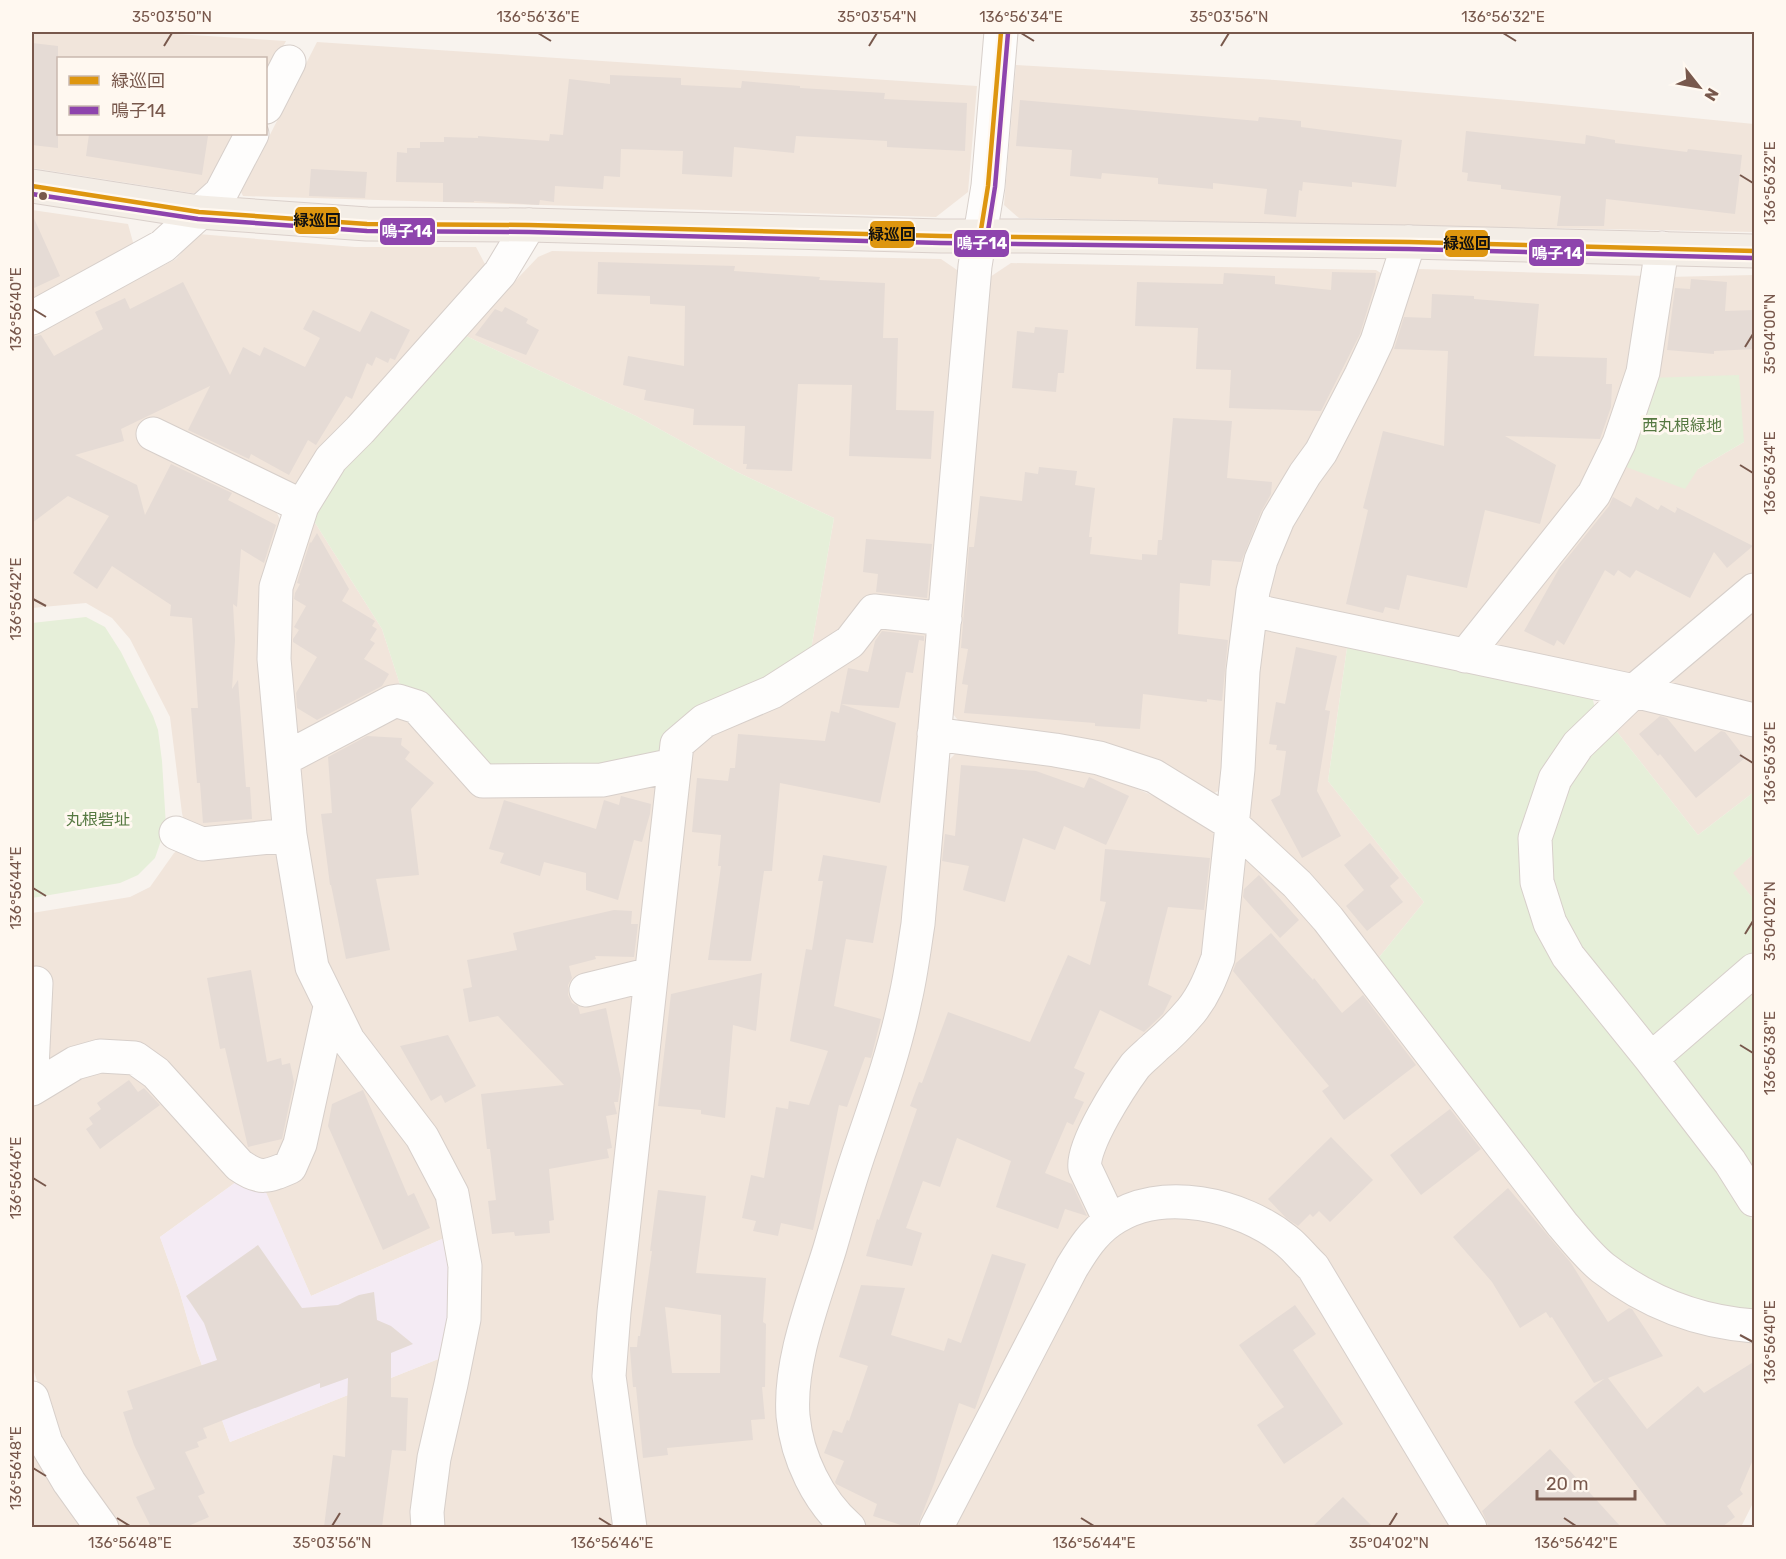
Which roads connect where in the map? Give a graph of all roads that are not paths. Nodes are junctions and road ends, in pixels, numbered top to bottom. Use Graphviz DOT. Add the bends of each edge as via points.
graph roads {
  1 [pos="1001,32"];
  2 [pos="289,62"];
  3 [pos="267,105"];
  4 [pos="251,135"];
  5 [pos="32,186"];
  6 [pos="199,212"];
  7 [pos="529,225"];
  8 [pos="980,236"];
  9 [pos="1409,242"];
  10 [pos="1662,248"];
  11 [pos="1755,251"];
  12 [pos="32,318"];
  13 [pos="153,434"];
  14 [pos="302,506"];
  15 [pos="1755,590"];
  16 [pos="1251,610"];
  17 [pos="945,619"];
  18 [pos="1465,656"];
  19 [pos="1634,691"];
  20 [pos="1755,720"];
  21 [pos="934,734"];
  22 [pos="284,759"];
  23 [pos="674,765"];
  24 [pos="1232,824"];
  25 [pos="176,833"];
  26 [pos="290,835"];
  27 [pos="1755,970"];
  28 [pos="651,974"];
  29 [pos="36,983"];
  30 [pos="586,990"];
  31 [pos="330,1007"];
  32 [pos="1651,1059"];
  33 [pos="32,1069"];
  34 [pos="32,1089"];
  35 [pos="1755,1200"];
  36 [pos="1110,1221"];
  37 [pos="1755,1326"];
  38 [pos="32,1398"];
  39 [pos="102,1527"];
  40 [pos="428,1527"];
  41 [pos="630,1527"];
  42 [pos="849,1527"];
  43 [pos="936,1527"];
  44 [pos="1470,1527"];
  1 -- 8 [label="street"];
  2 -- 3 [label="street"];
  4 -- 6 [label="street" via="221,193"];
  5 -- 6 [label="main road"];
  6 -- 7 [label="main road" via="367,224"];
  6 -- 12 [label="street" via="163,246"];
  7 -- 8 [label="main road"];
  7 -- 14 [label="street" via="500,273 331,459"];
  8 -- 9 [label="main road"];
  8 -- 17 [label="street"];
  9 -- 10 [label="main road"];
  9 -- 16 [label="street" via="1362,375 1321,452 1278,519 1261,560"];
  10 -- 11 [label="main road"];
  10 -- 18 [label="street" via="1643,372 1603,477"];
  13 -- 14 [label="street"];
  14 -- 22 [label="street" via="276,587 274,659"];
  15 -- 19 [label="street"];
  16 -- 18 [label="street"];
  16 -- 24 [label="street"];
  17 -- 21 [label="street"];
  17 -- 23 [label="street" via="874,611 849,642 821,661 772,692 704,721 676,744"];
  18 -- 19 [label="street"];
  19 -- 20 [label="street"];
  19 -- 32 [label="street" via="1578,745 1555,779 1535,838 1537,882 1550,922 1568,956"];
  21 -- 24 [label="street" via="1099,758 1154,776"];
  21 -- 42 [label="street" via="918,924 905,1000 802,1342 793,1387 794,1418 807,1468 818,1491"];
  22 -- 23 [label="street" via="398,701 417,707 483,781 602,780"];
  22 -- 26 [label="street"];
  23 -- 28 [label="street"];
  24 -- 36 [label="street" via="1218,958 1210,982 1190,1013 1136,1066 1090,1141 1085,1168"];
  24 -- 37 [label="street" via="1297,884 1328,919 1562,1224 1601,1266 1657,1302 1707,1319"];
  25 -- 26 [label="street" via="201,844"];
  26 -- 31 [label="street" via="312,967"];
  27 -- 32 [label="street"];
  28 -- 30 [label="street"];
  28 -- 41 [label="street" via="609,1376"];
  29 -- 33 [label="street"];
  31 -- 34 [label="street" via="300,1144 290,1167 271,1175 252,1174 239,1165 156,1073 135,1058 100,1056 75,1064"];
  31 -- 40 [label="street" via="348,1040 422,1137 452,1194 465,1266 464,1319 434,1458"];
  32 -- 35 [label="street"];
  36 -- 43 [label="street" via="1088,1241 1072,1267"];
  36 -- 44 [label="street" via="1164,1202 1193,1202 1252,1219 1287,1241 1313,1267"];
  38 -- 39 [label="street" via="46,1443"];
}
